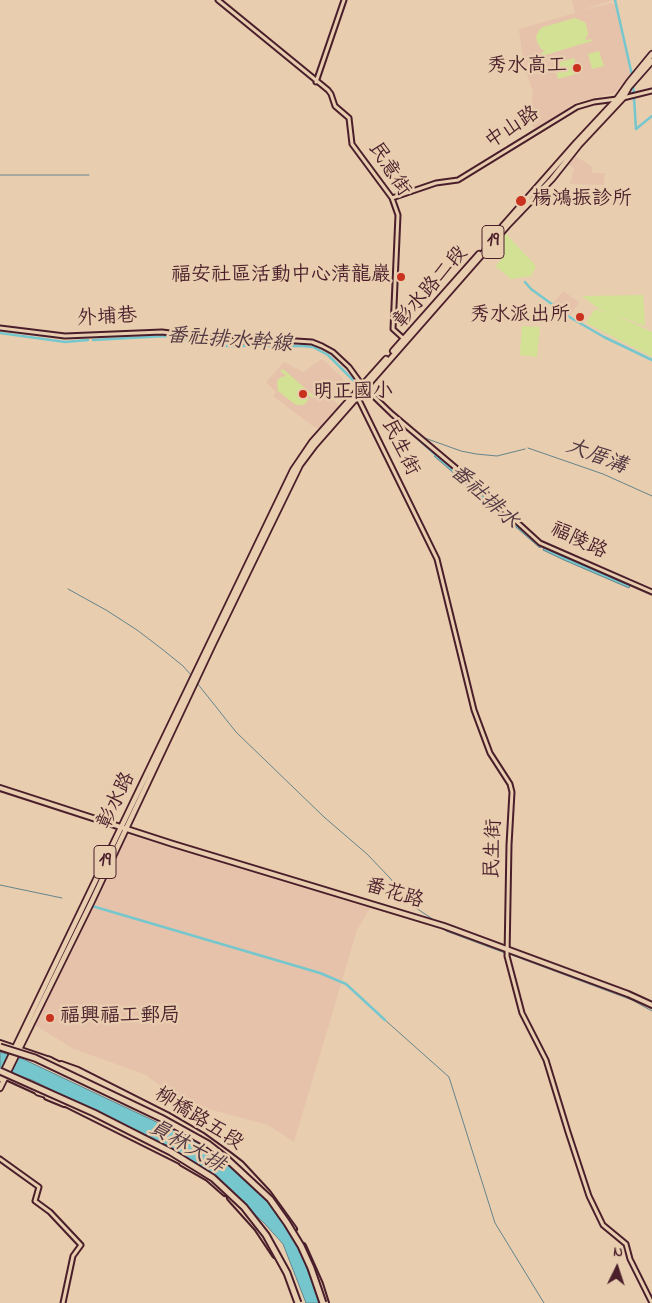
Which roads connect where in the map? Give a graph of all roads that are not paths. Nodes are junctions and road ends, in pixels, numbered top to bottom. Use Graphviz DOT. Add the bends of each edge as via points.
graph roads {
  1 [pos="218,0"];
  2 [pos="344,0"];
  3 [pos="652,54"];
  4 [pos="652,60"];
  5 [pos="637,76"];
  6 [pos="316,82"];
  7 [pos="629,85"];
  8 [pos="652,91"];
  9 [pos="623,98"];
  10 [pos="617,99"];
  11 [pos="577,144"];
  12 [pos="392,198"];
  13 [pos="0,328"];
  14 [pos="405,340"];
  15 [pos="363,388"];
  16 [pos="356,395"];
  17 [pos="652,592"];
  18 [pos="195,678"];
  19 [pos="0,788"];
  20 [pos="124,828"];
  21 [pos="507,949"];
  22 [pos="652,1005"];
  23 [pos="0,1045"];
  24 [pos="18,1048"];
  25 [pos="49,1060"];
  26 [pos="3,1074"];
  27 [pos="0,1088"];
  28 [pos="38,1092"];
  29 [pos="195,1137"];
  30 [pos="0,1159"];
  31 [pos="220,1184"];
  32 [pos="63,1303"];
  33 [pos="297,1303"];
  34 [pos="324,1303"];
  35 [pos="652,1303"];
  1 -- 6 [label="street, 民意街"];
  2 -- 6 [label="street"];
  3 -- 5 [label="main road, 19"];
  4 -- 5 [label="main road, 19"];
  5 -- 7 [label="main road, 19"];
  6 -- 12 [label="street, 民意街" via="331,94 335,106 349,118 352,144"];
  7 -- 9 [label="main road, 19"];
  7 -- 10 [label="main road, 19"];
  8 -- 9 [label="street, 中山路"];
  9 -- 10 [label="street, 中山路"];
  9 -- 11 [label="main road, 彰水路二段 / 19"];
  10 -- 11 [label="main road, 彰水路二段 / 19"];
  10 -- 12 [label="street, 中山路" via="577,107 458,180 431,184"];
  11 -- 14 [label="main road, 彰水路二段 / 19"];
  12 -- 14 [label="street, 民意街" via="398,215 393,329"];
  13 -- 15 [label="street, 外埔巷" via="65,336 162,332 235,341 312,342 333,352 349,367"];
  14 -- 15 [label="main road, 彰水路二段 / 19"];
  15 -- 16 [label="main road, 彰水路二段 / 19"];
  15 -- 17 [label="street, 福陵路" via="540,542"];
  16 -- 18 [label="main road, 彰水路二段 / 19" via="300,465"];
  16 -- 21 [label="street, 民生街" via="437,559 474,710 490,753 510,784"];
  18 -- 20 [label="main road, 彰水路 / 19"];
  19 -- 20 [label="main road, 番花路"];
  20 -- 21 [label="main road, 番花路" via="444,926"];
  20 -- 24 [label="main road, 彰水路 / 19"];
  21 -- 22 [label="main road, 番花路"];
  21 -- 35 [label="street, 民生街" via="522,1013 546,1060 589,1196 604,1225 626,1244"];
  23 -- 24 [label="main road, 柳橋路五段"];
  23 -- 29 [label="highway, bridge" via="70,1074"];
  24 -- 25 [label="main road, 柳橋路五段"];
  24 -- 26 [label="main road, 19"];
  25 -- 29 [label="highway, bridge" via="179,1125"];
  25 -- 34 [label="main road, 柳橋路五段" via="78,1070 167,1116 203,1136 241,1164 289,1222 310,1259"];
  26 -- 27 [label="main road, 19"];
  26 -- 28 [label="main road"];
  26 -- 31 [label="highway, bridge" via="86,1109 171,1152"];
  28 -- 31 [label="highway, bridge" via="172,1156"];
  28 -- 33 [label="main road" via="181,1162 218,1187 242,1209 265,1239"];
  29 -- 34 [label="highway, bridge" via="227,1159 270,1199 301,1246"];
  30 -- 32 [label="street" via="39,1186 35,1201 81,1245 73,1256"];
  31 -- 33 [label="highway, bridge" via="266,1235 288,1273"];
}
